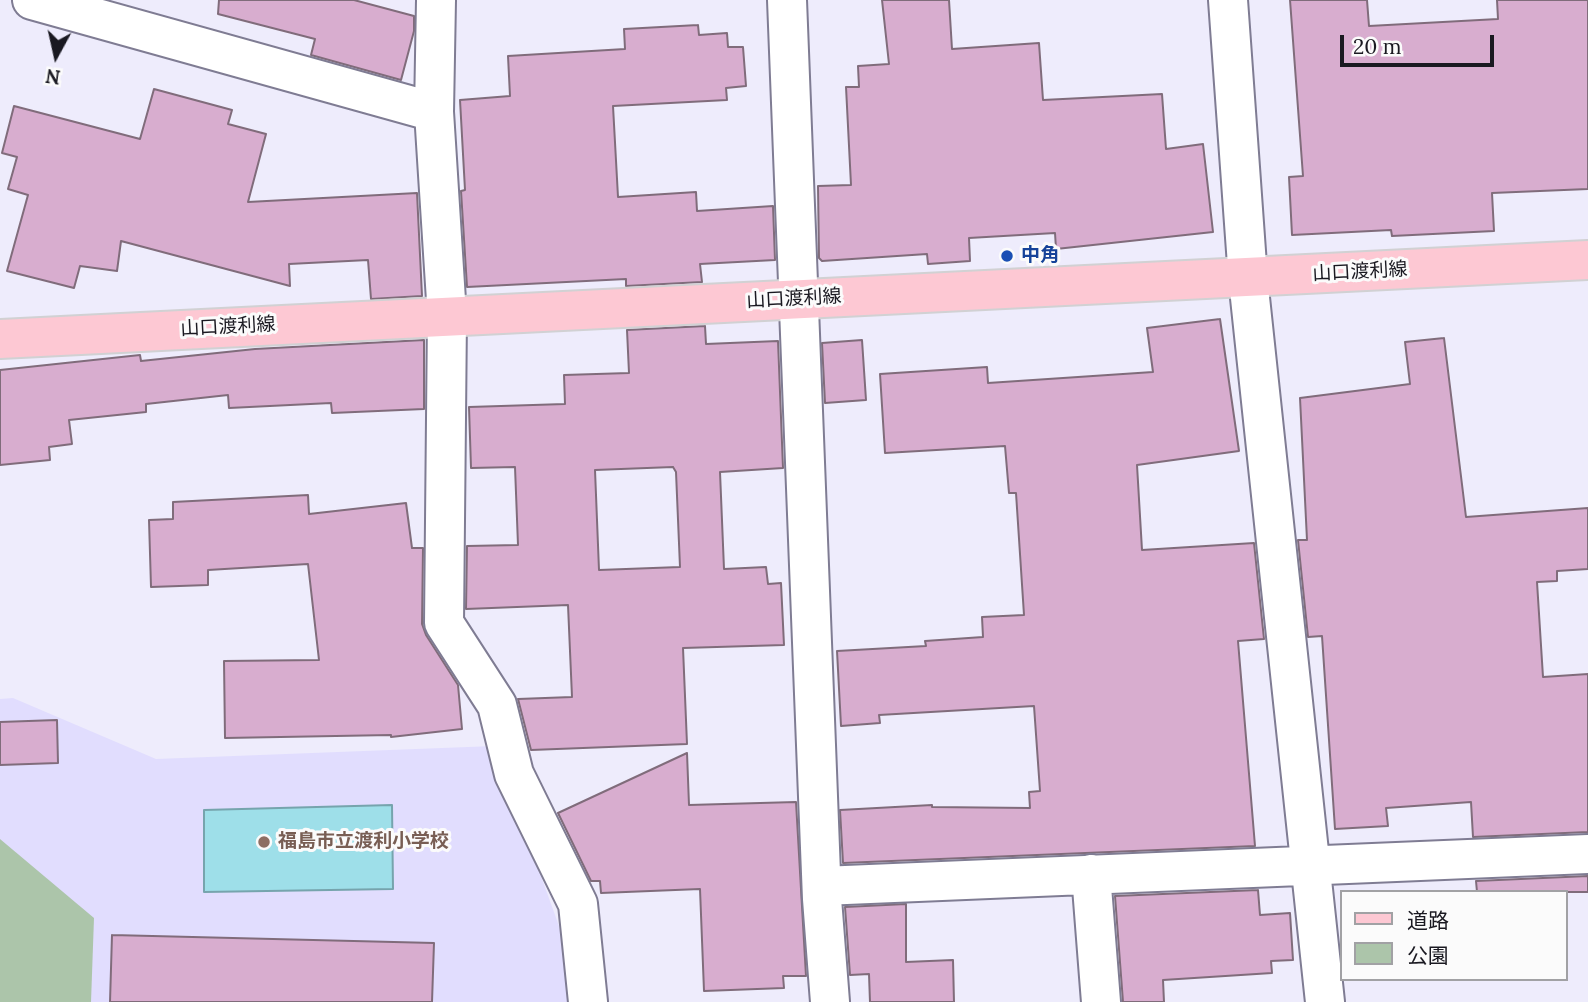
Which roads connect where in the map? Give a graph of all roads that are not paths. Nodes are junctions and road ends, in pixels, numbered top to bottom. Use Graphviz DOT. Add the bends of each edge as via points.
graph roads {
  1 [pos="32,0"];
  2 [pos="436,0"];
  3 [pos="787,0"];
  4 [pos="1228,0"];
  5 [pos="434,112"];
  6 [pos="1588,260"];
  7 [pos="1248,279"];
  8 [pos="798,299"];
  9 [pos="447,316"];
  10 [pos="0,339"];
  11 [pos="1588,853"];
  12 [pos="1311,865"];
  13 [pos="1091,874"];
  14 [pos="822,886"];
  15 [pos="588,1002"];
  16 [pos="830,1002"];
  17 [pos="1101,1002"];
  18 [pos="1325,1002"];
  1 -- 5 [label="street"];
  2 -- 5 [label="street"];
  3 -- 8 [label="street"];
  4 -- 7 [label="street"];
  5 -- 9 [label="street"];
  6 -- 7 [label="main road, 山口渡利線"];
  7 -- 8 [label="main road, 山口渡利線"];
  7 -- 12 [label="street"];
  8 -- 9 [label="main road, 山口渡利線"];
  8 -- 14 [label="street"];
  9 -- 10 [label="main road, 山口渡利線"];
  9 -- 15 [label="street" via="444,623 498,705 514,774 578,904"];
  11 -- 12 [label="street"];
  12 -- 13 [label="street"];
  12 -- 18 [label="street"];
  13 -- 14 [label="street"];
  13 -- 17 [label="street"];
  14 -- 16 [label="street"];
}
